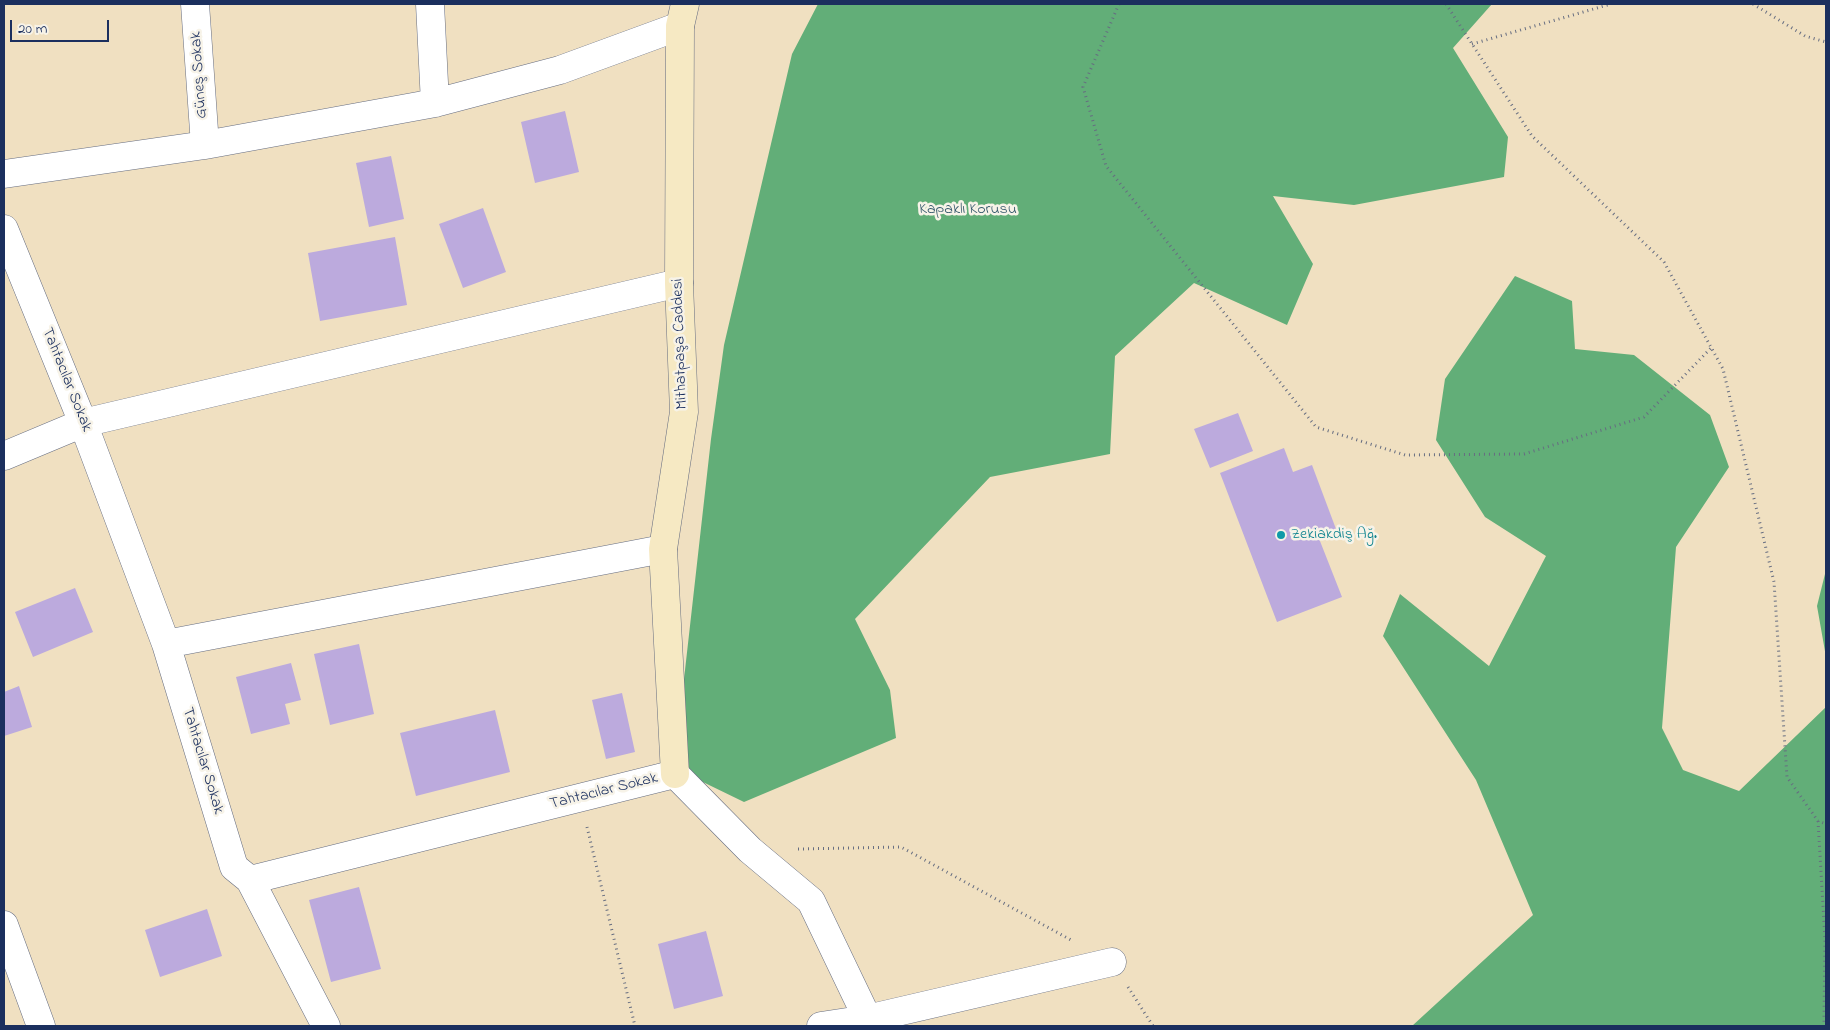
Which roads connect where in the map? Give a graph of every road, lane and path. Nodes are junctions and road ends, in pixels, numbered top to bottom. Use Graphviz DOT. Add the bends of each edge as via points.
graph roads {
  1 [pos="195,4"];
  2 [pos="430,4"];
  3 [pos="1119,4"];
  4 [pos="1446,4"];
  5 [pos="1611,4"];
  6 [pos="1754,4"];
  7 [pos="683,15"];
  8 [pos="1826,42"];
  9 [pos="1472,44"];
  10 [pos="435,103"];
  11 [pos="205,145"];
  12 [pos="4,174"];
  13 [pos="4,229"];
  14 [pos="679,283"];
  15 [pos="15,287"];
  16 [pos="1711,348"];
  17 [pos="83,423"];
  18 [pos="4,456"];
  19 [pos="663,549"];
  20 [pos="166,644"];
  21 [pos="675,774"];
  22 [pos="580,798"];
  23 [pos="1818,821"];
  24 [pos="1826,824"];
  25 [pos="797,849"];
  26 [pos="250,880"];
  27 [pos="4,925"];
  28 [pos="1112,962"];
  29 [pos="869,1022"];
  30 [pos="41,1026"];
  31 [pos="326,1026"];
  32 [pos="635,1026"];
  33 [pos="821,1026"];
  34 [pos="1153,1026"];
  35 [pos="1824,1026"];
  1 -- 11 [label="street, Güneş Sokak"];
  2 -- 10 [label="street"];
  3 -- 16 [label="path" via="1083,87 1106,166 1316,427 1405,455 1524,454 1644,417"];
  4 -- 9 [label="path"];
  5 -- 9 [label="path"];
  6 -- 8 [label="path" via="1805,36"];
  7 -- 10 [label="street" via="560,70"];
  7 -- 14 [label="street, Mithatpaşa Caddesi"];
  9 -- 16 [label="path" via="1532,136 1664,262"];
  10 -- 11 [label="street"];
  11 -- 12 [label="street"];
  13 -- 15 [label="street, Tahtacılar Sokak"];
  14 -- 17 [label="street"];
  14 -- 19 [label="street, Mithatpaşa Caddesi" via="684,412"];
  15 -- 17 [label="street, Tahtacılar Sokak"];
  16 -- 23 [label="path" via="1723,370 1774,582 1787,777"];
  17 -- 18 [label="street"];
  17 -- 20 [label="street, Tahtacılar Sokak"];
  19 -- 20 [label="street"];
  19 -- 21 [label="street, Mithatpaşa Caddesi"];
  20 -- 26 [label="street, Tahtacılar Sokak" via="234,867"];
  21 -- 22 [label="street, Tahtacılar Sokak"];
  21 -- 29 [label="street" via="750,850 811,901"];
  22 -- 26 [label="street, Tahtacılar Sokak"];
  22 -- 32 [label="path"];
  23 -- 24 [label="path"];
  23 -- 35 [label="path" via="1825,938"];
  25 -- 28 [label="path" via="901,847"];
  26 -- 31 [label="street"];
  27 -- 30 [label="street"];
  28 -- 29 [label="street"];
  28 -- 34 [label="path"];
  29 -- 33 [label="street"];
}
